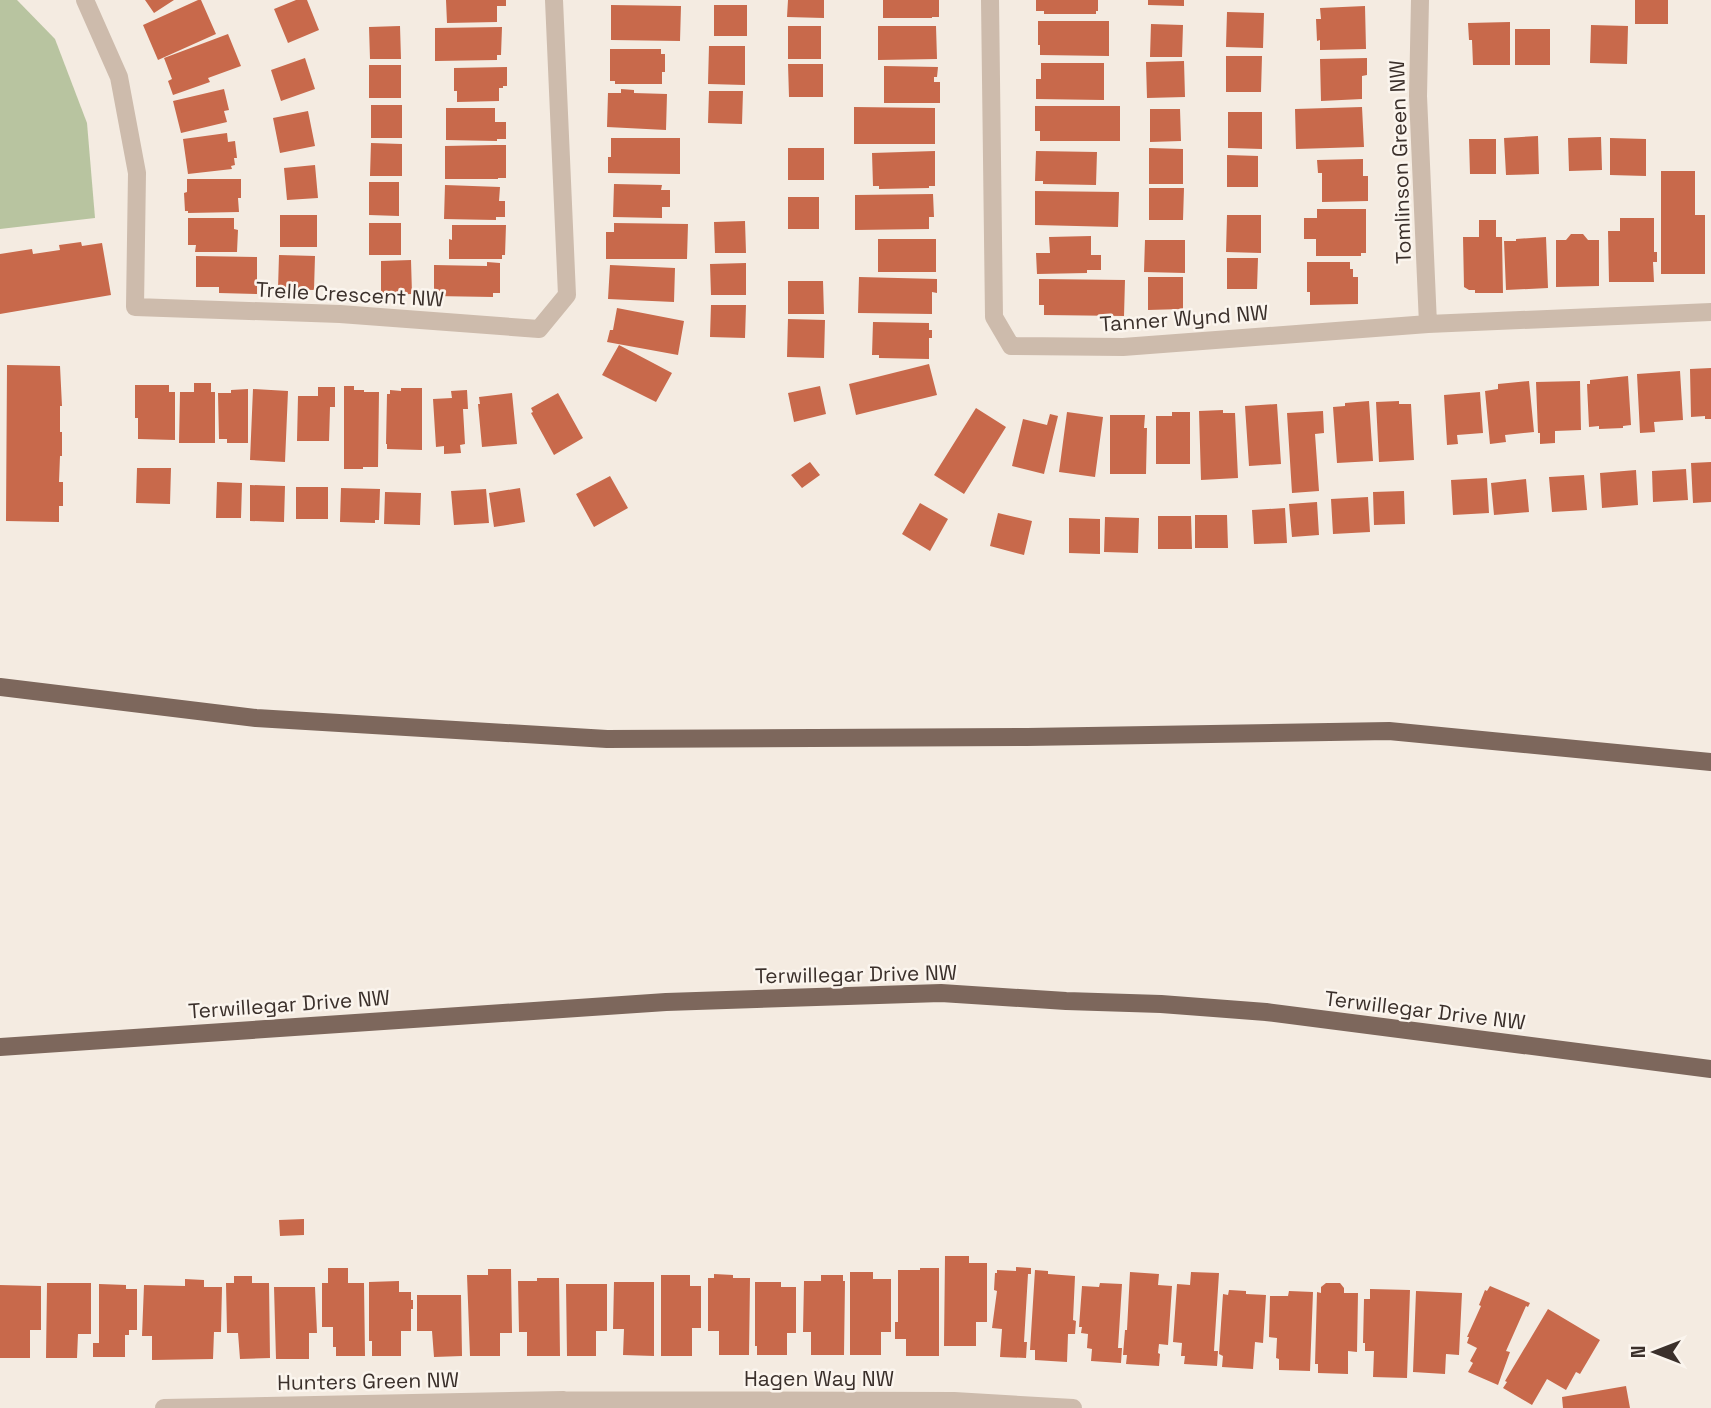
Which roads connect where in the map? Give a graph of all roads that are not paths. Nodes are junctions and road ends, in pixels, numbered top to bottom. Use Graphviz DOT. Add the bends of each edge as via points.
graph roads {
  1 [pos="85,0"];
  2 [pos="554,0"];
  3 [pos="990,0"];
  4 [pos="1420,0"];
  5 [pos="1711,312"];
  6 [pos="1427,324"];
  7 [pos="0,687"];
  8 [pos="1711,762"];
  9 [pos="0,1047"];
  10 [pos="1711,1069"];
  11 [pos="564,1404"];
  12 [pos="954,1404"];
  13 [pos="164,1408"];
  14 [pos="1073,1408"];
  1 -- 2 [label="street, Trelle Crescent NW" via="118,77 137,173 135,307 340,314 539,329 567,295"];
  3 -- 6 [label="street, Tanner Wynd NW" via="993,317 1011,346 1123,347"];
  4 -- 6 [label="street, Tomlinson Green NW" via="1418,96"];
  5 -- 6 [label="street, Tanner Wynd NW"];
  7 -- 8 [label="main road" via="256,718 607,739 1389,731"];
  9 -- 10 [label="main road, Terwillegar Drive NW" via="666,1002 941,993 1266,1013"];
  11 -- 12 [label="street, Hagen Way NW"];
  11 -- 13 [label="street, Hunters Green NW"];
  12 -- 14 [label="street, Hagen Way NW"];
}
